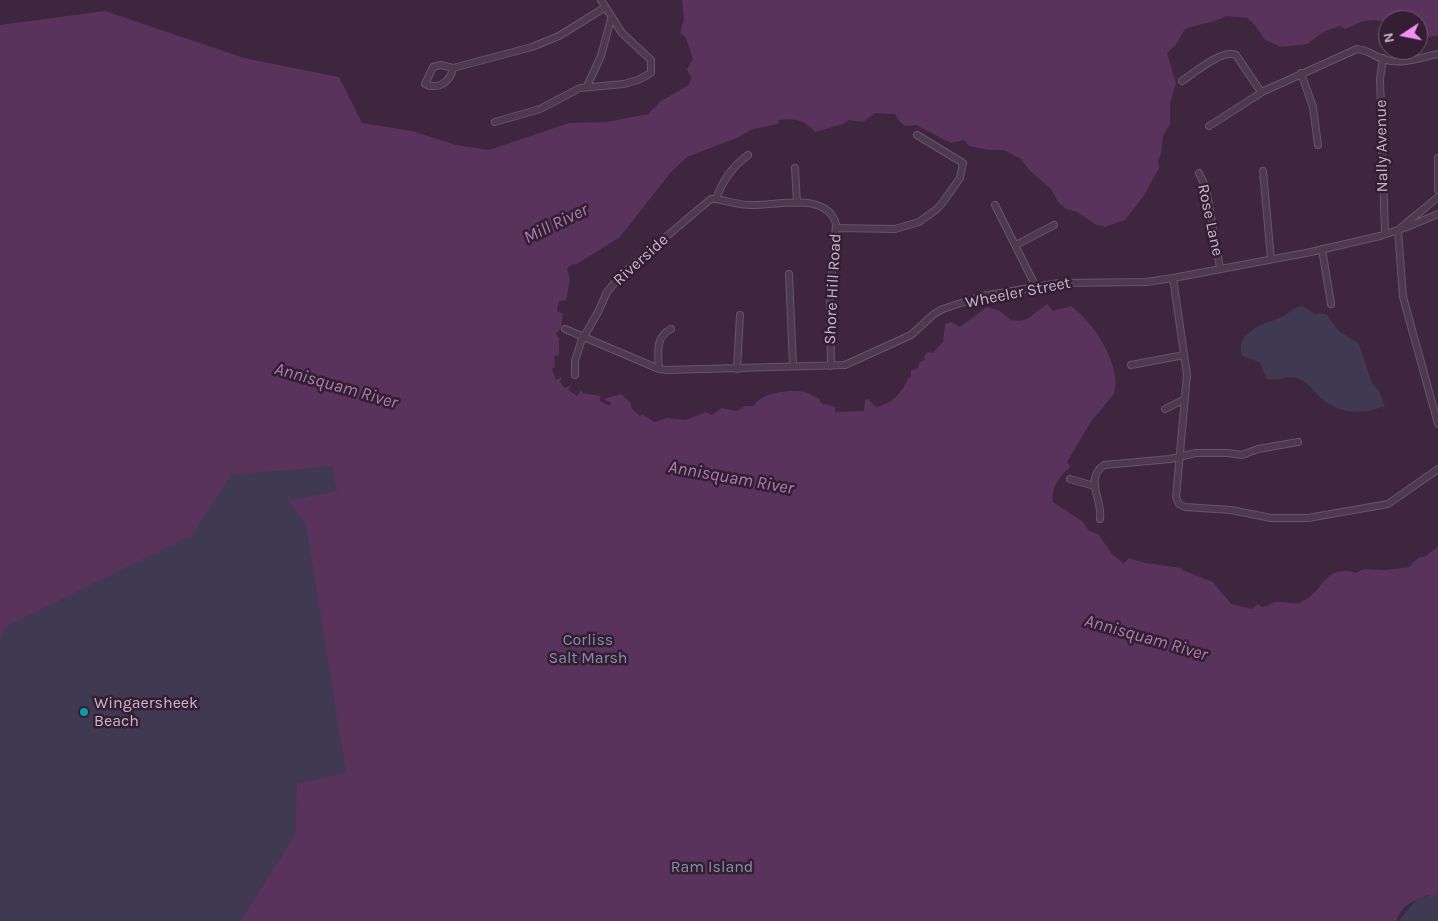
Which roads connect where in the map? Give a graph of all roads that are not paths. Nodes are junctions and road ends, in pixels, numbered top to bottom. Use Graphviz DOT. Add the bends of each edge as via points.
graph roads {
  1 [pos="601,0"];
  2 [pos="604,8"];
  3 [pos="611,19"];
  4 [pos="1378,55"];
  5 [pos="1383,60"];
  6 [pos="453,68"];
  7 [pos="1302,74"];
  8 [pos="1182,81"];
  9 [pos="587,86"];
  10 [pos="1261,92"];
  11 [pos="495,122"];
  12 [pos="1209,126"];
  13 [pos="917,135"];
  14 [pos="1318,145"];
  15 [pos="748,155"];
  16 [pos="1438,158"];
  17 [pos="795,168"];
  18 [pos="1264,171"];
  19 [pos="1199,173"];
  20 [pos="1438,190"];
  21 [pos="1438,197"];
  22 [pos="716,199"];
  23 [pos="797,204"];
  24 [pos="995,205"];
  25 [pos="1438,214"];
  26 [pos="1054,226"];
  27 [pos="836,228"];
  28 [pos="1398,230"];
  29 [pos="1385,234"];
  30 [pos="1016,245"];
  31 [pos="1322,249"];
  32 [pos="1271,259"];
  33 [pos="1220,268"];
  34 [pos="789,274"];
  35 [pos="1174,278"];
  36 [pos="1036,287"];
  37 [pos="1331,304"];
  38 [pos="740,315"];
  39 [pos="565,329"];
  40 [pos="671,329"];
  41 [pos="583,337"];
  42 [pos="1184,355"];
  43 [pos="1131,365"];
  44 [pos="793,366"];
  45 [pos="831,366"];
  46 [pos="736,368"];
  47 [pos="659,369"];
  48 [pos="575,375"];
  49 [pos="1185,399"];
  50 [pos="1165,409"];
  51 [pos="1438,424"];
  52 [pos="1298,442"];
  53 [pos="1180,456"];
  54 [pos="1438,469"];
  55 [pos="1070,479"];
  56 [pos="1094,486"];
  57 [pos="1100,519"];
  1 -- 2 [label="street"];
  2 -- 3 [label="street"];
  2 -- 6 [label="street" via="575,28 532,47"];
  3 -- 9 [label="street" via="601,56"];
  3 -- 9 [label="street" via="648,56 653,68 648,76 624,84"];
  4 -- 7 [label="street" via="1357,49"];
  5 -- 29 [label="street, Nally Avenue" via="1380,79"];
  6 -- 6 [label="street" via="432,67 425,84 438,87"];
  7 -- 10 [label="street"];
  7 -- 14 [label="street" via="1313,107"];
  8 -- 10 [label="street" via="1232,53"];
  9 -- 11 [label="street" via="540,109"];
  10 -- 12 [label="street"];
  13 -- 27 [label="street" via="963,163 960,178 938,209 918,222 895,229"];
  15 -- 22 [label="street" via="722,182"];
  16 -- 20 [label="street"];
  17 -- 23 [label="street"];
  18 -- 32 [label="street"];
  19 -- 33 [label="street, Rose Lane" via="1206,188"];
  21 -- 28 [label="street"];
  22 -- 23 [label="street, Shore Hill Road" via="750,206"];
  22 -- 41 [label="street, Riverside" via="705,203 614,282"];
  23 -- 27 [label="street, Shore Hill Road" via="830,211"];
  24 -- 30 [label="street"];
  25 -- 28 [label="street, Wheeler Street"];
  26 -- 30 [label="street"];
  27 -- 45 [label="street, Shore Hill Road" via="830,309"];
  28 -- 29 [label="street, Wheeler Street"];
  28 -- 51 [label="street" via="1403,297"];
  29 -- 31 [label="street, Wheeler Street"];
  30 -- 36 [label="street"];
  31 -- 32 [label="street, Wheeler Street"];
  31 -- 37 [label="street"];
  32 -- 33 [label="street, Wheeler Street"];
  33 -- 35 [label="street, Wheeler Street"];
  34 -- 44 [label="street"];
  35 -- 36 [label="street, Wheeler Street" via="1146,282 1074,282"];
  35 -- 42 [label="street"];
  36 -- 45 [label="street, Wheeler Street" via="982,296 943,309 896,343 845,366"];
  38 -- 46 [label="street"];
  39 -- 41 [label="street, Wheeler Street"];
  40 -- 47 [label="street" via="659,343"];
  41 -- 47 [label="street, Wheeler Street"];
  41 -- 48 [label="street" via="575,361"];
  42 -- 43 [label="street"];
  42 -- 49 [label="street" via="1187,375"];
  44 -- 45 [label="street, Wheeler Street"];
  44 -- 46 [label="street, Wheeler Street"];
  46 -- 47 [label="street, Wheeler Street"];
  49 -- 50 [label="street"];
  49 -- 53 [label="street"];
  52 -- 53 [label="street" via="1258,448 1242,455 1213,452"];
  53 -- 54 [label="street" via="1176,497 1179,504 1271,518 1308,518 1388,504"];
  53 -- 56 [label="street" via="1104,465 1096,475"];
  55 -- 56 [label="street"];
  56 -- 57 [label="street" via="1102,509"];
}
